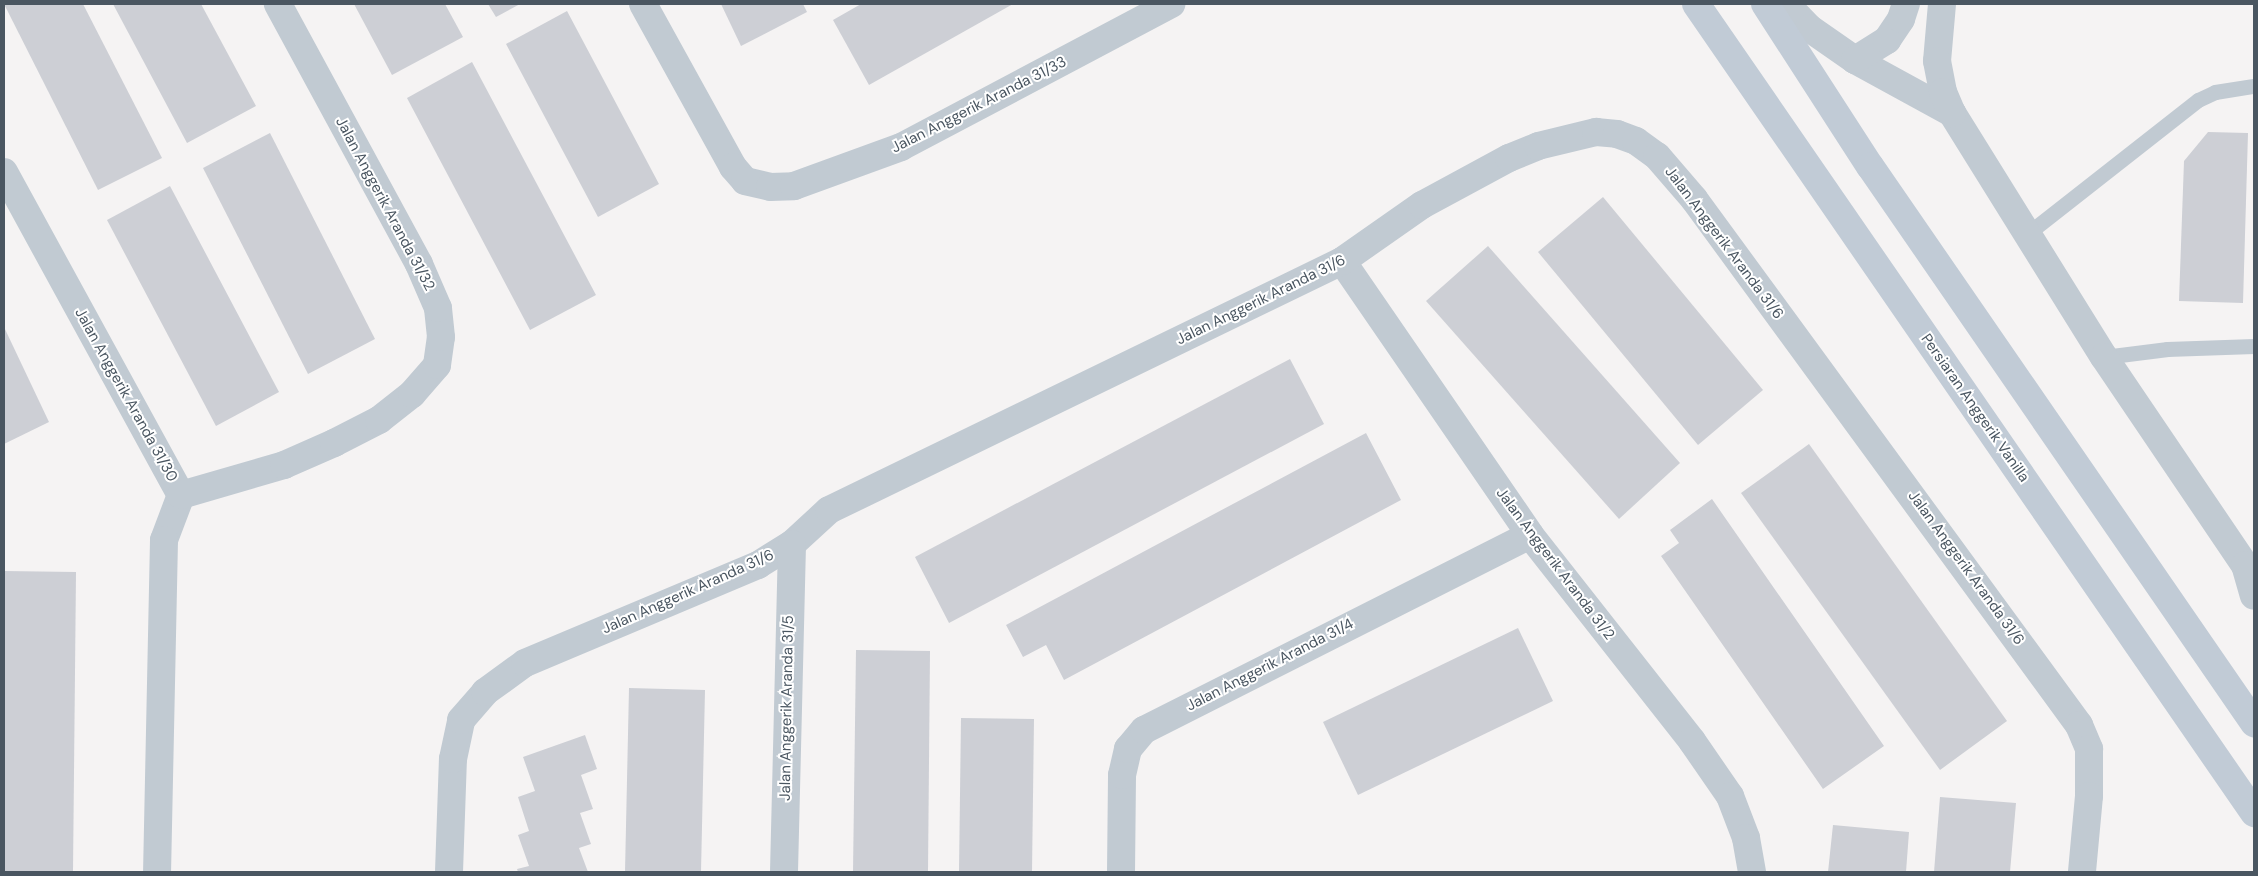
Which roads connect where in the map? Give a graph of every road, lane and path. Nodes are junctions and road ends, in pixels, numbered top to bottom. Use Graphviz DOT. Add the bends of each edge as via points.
graph roads {
  1 [pos="278,4"];
  2 [pos="643,4"];
  3 [pos="1171,4"];
  4 [pos="1696,4"];
  5 [pos="1765,4"];
  6 [pos="1786,4"];
  7 [pos="1906,4"];
  8 [pos="1942,4"];
  9 [pos="1855,60"];
  10 [pos="2254,86"];
  11 [pos="1952,113"];
  12 [pos="4,172"];
  13 [pos="2027,234"];
  14 [pos="1342,261"];
  15 [pos="2254,346"];
  16 [pos="2104,357"];
  17 [pos="181,495"];
  18 [pos="1530,536"];
  19 [pos="792,544"];
  20 [pos="2254,596"];
  21 [pos="2254,723"];
  22 [pos="2254,813"];
  23 [pos="157,872"];
  24 [pos="449,872"];
  25 [pos="784,872"];
  26 [pos="1121,872"];
  27 [pos="1752,872"];
  28 [pos="2082,872"];
  1 -- 17 [label="street, Jalan Anggerik Aranda 31/32" via="419,264 438,308 441,337 437,366 412,394 379,420 284,465"];
  2 -- 3 [label="street, Jalan Anggerik Aranda 31/33" via="733,167 745,181 770,187 794,186 901,147"];
  4 -- 22 [label="main road, Persiaran Anggerik Vanilla"];
  5 -- 21 [label="main road" via="1870,166"];
  6 -- 9 [label="street" via="1809,28"];
  7 -- 9 [label="street" via="1902,19 1887,40"];
  8 -- 11 [label="street" via="1937,60 1943,92"];
  9 -- 11 [label="street"];
  10 -- 13 [label="lane" via="2215,92 2198,100"];
  11 -- 13 [label="street"];
  12 -- 17 [label="street, Jalan Anggerik Aranda 31/30"];
  13 -- 16 [label="street"];
  14 -- 18 [label="street, Jalan Anggerik Aranda 31/2"];
  14 -- 19 [label="street, Jalan Anggerik Aranda 31/6" via="829,510"];
  14 -- 28 [label="street, Jalan Anggerik Aranda 31/6" via="1422,205 1538,146 1596,132 1617,134 1636,141 1657,156 1694,199 2079,725 2089,749 2089,796"];
  15 -- 16 [label="lane"];
  16 -- 20 [label="street" via="2245,565"];
  17 -- 23 [label="street, Jalan Anggerik Aranda 31/30" via="164,540"];
  18 -- 26 [label="street, Jalan Anggerik Aranda 31/4" via="1144,730 1128,749 1122,775"];
  18 -- 27 [label="street, Jalan Anggerik Aranda 31/2" via="1692,741 1730,796 1746,838"];
  19 -- 24 [label="street, Jalan Anggerik Aranda 31/6" via="758,565 524,663 485,692 461,720 455,741"];
  19 -- 25 [label="street, Jalan Anggerik Aranda 31/5"];
}
